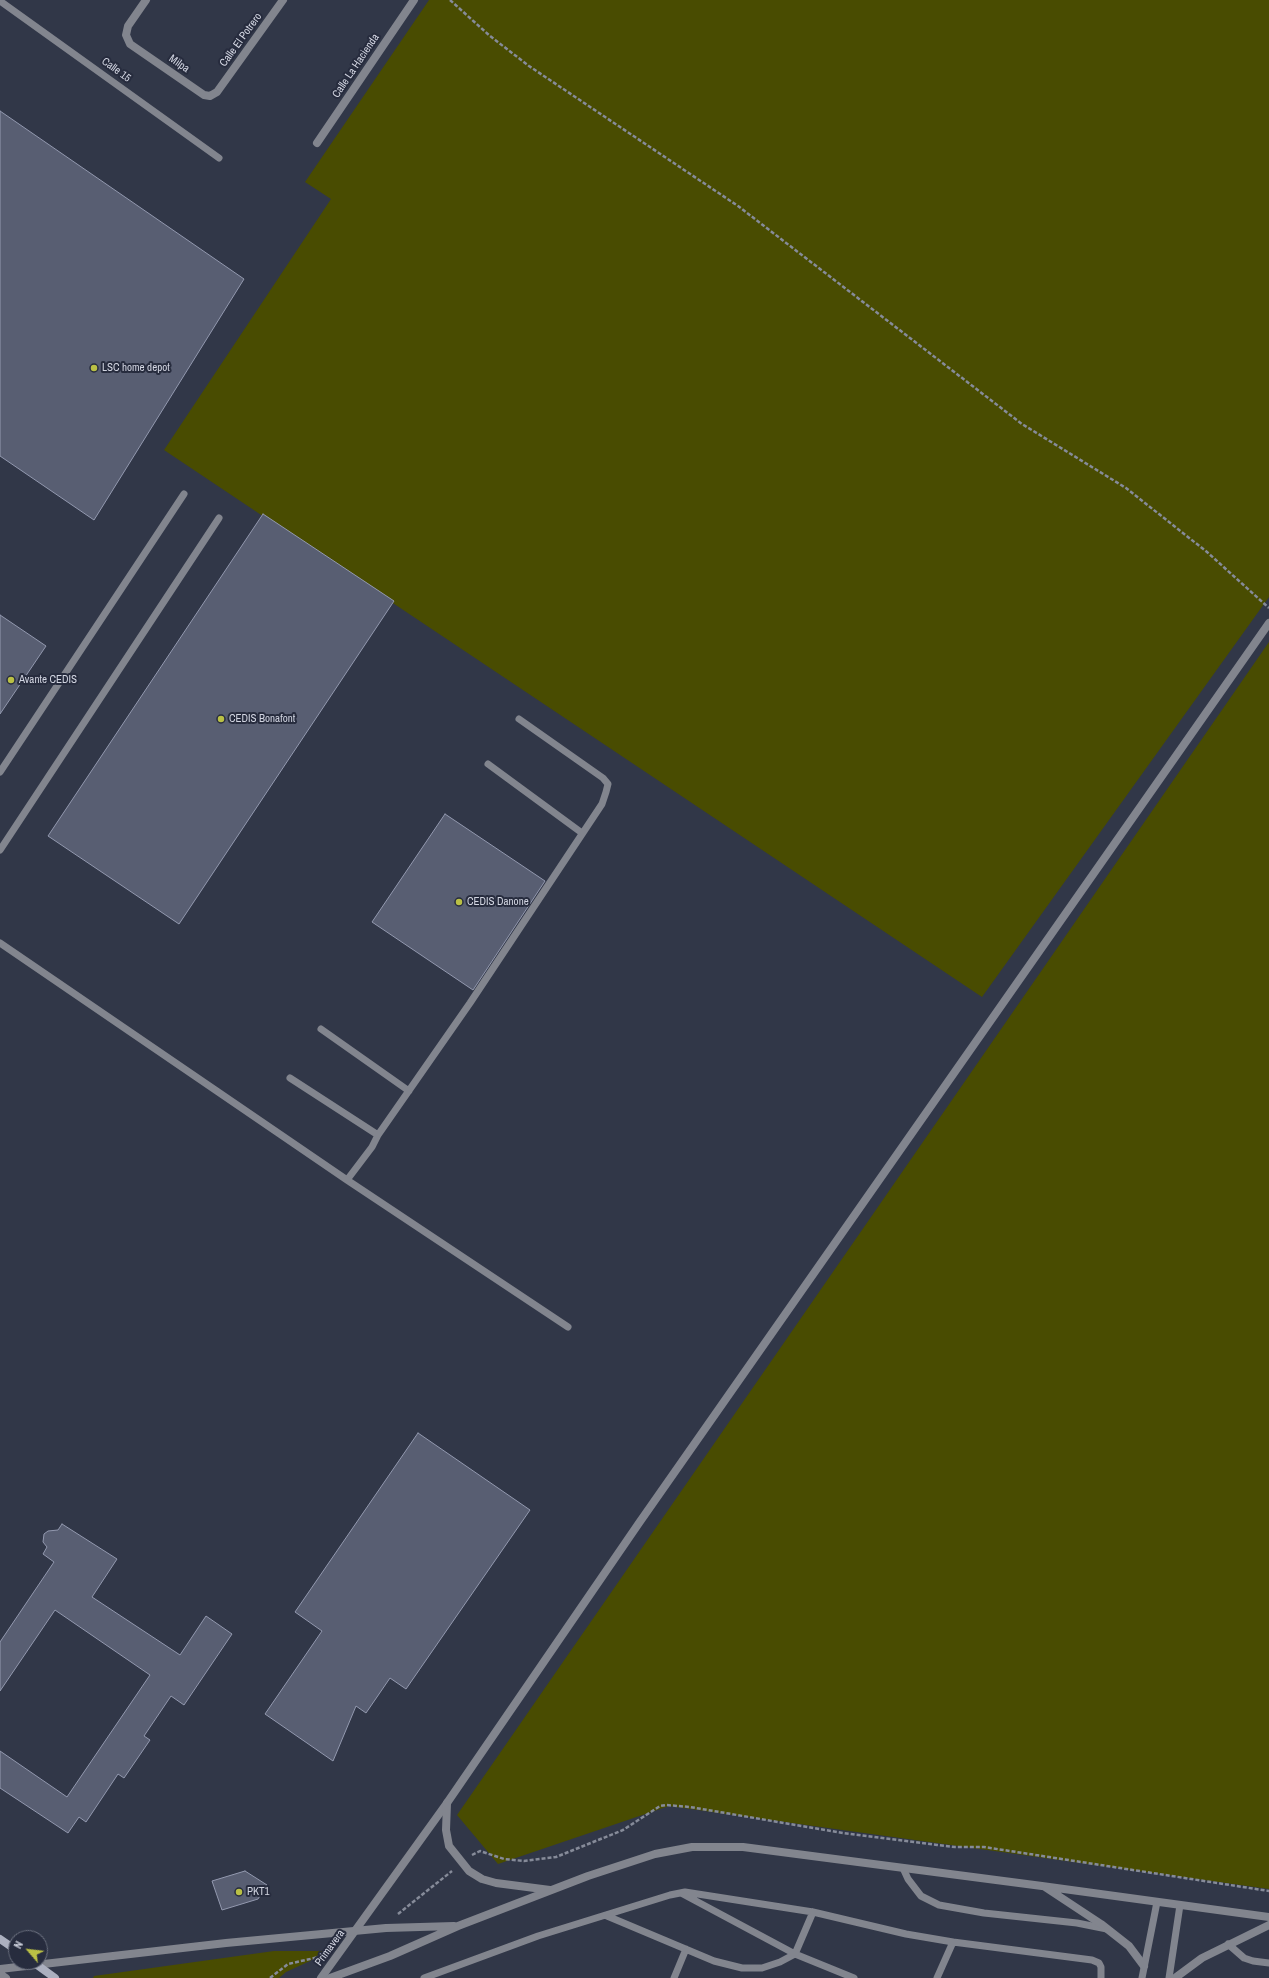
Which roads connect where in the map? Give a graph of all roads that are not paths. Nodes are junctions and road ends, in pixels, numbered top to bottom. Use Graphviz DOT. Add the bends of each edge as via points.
graph roads {
  1 [pos="146,0"];
  2 [pos="283,0"];
  3 [pos="414,0"];
  4 [pos="0,1"];
  5 [pos="217,92"];
  6 [pos="317,144"];
  7 [pos="219,158"];
  8 [pos="184,494"];
  9 [pos="219,518"];
  10 [pos="1269,623"];
  11 [pos="518,720"];
  12 [pos="488,764"];
  13 [pos="0,772"];
  14 [pos="582,833"];
  15 [pos="0,850"];
  16 [pos="0,943"];
  17 [pos="321,1029"];
  18 [pos="290,1078"];
  19 [pos="409,1091"];
  20 [pos="378,1135"];
  21 [pos="347,1180"];
  22 [pos="568,1327"];
  23 [pos="447,1803"];
  24 [pos="904,1868"];
  25 [pos="1042,1886"];
  26 [pos="550,1890"];
  27 [pos="679,1892"];
  28 [pos="1157,1902"];
  29 [pos="1180,1906"];
  30 [pos="813,1912"];
  31 [pos="606,1916"];
  32 [pos="1269,1917"];
  33 [pos="1269,1925"];
  34 [pos="458,1926"];
  35 [pos="1107,1929"];
  36 [pos="356,1930"];
  37 [pos="953,1942"];
  38 [pos="1228,1944"];
  39 [pos="686,1949"];
  40 [pos="795,1954"];
  41 [pos="48,1963"];
  42 [pos="1269,1963"];
  43 [pos="1144,1966"];
  44 [pos="44,1970"];
  45 [pos="0,1974"];
  46 [pos="6,1978"];
  47 [pos="55,1978"];
  48 [pos="321,1978"];
  49 [pos="330,1978"];
  50 [pos="424,1978"];
  51 [pos="674,1978"];
  52 [pos="854,1978"];
  53 [pos="937,1978"];
  54 [pos="1101,1978"];
  55 [pos="1142,1978"];
  56 [pos="1168,1978"];
  57 [pos="1175,1978"];
  1 -- 5 [label="street, Milpa" via="128,26 126,35 130,44 204,95 210,96"];
  2 -- 5 [label="street, Calle El Potrero"];
  3 -- 6 [label="street, Calle La Hacienda"];
  4 -- 7 [label="lane, Calle 15"];
  8 -- 13 [label="lane"];
  9 -- 15 [label="lane"];
  10 -- 23 [label="street, Primavera" via="639,1523"];
  11 -- 14 [label="lane" via="590,768 608,784 602,804"];
  12 -- 14 [label="lane"];
  14 -- 19 [label="lane"];
  16 -- 21 [label="lane"];
  17 -- 19 [label="lane"];
  18 -- 20 [label="lane"];
  19 -- 20 [label="lane"];
  20 -- 21 [label="lane"];
  21 -- 22 [label="lane"];
  23 -- 26 [label="street" via="448,1846 462,1864 482,1879"];
  23 -- 36 [label="street, Primavera"];
  24 -- 25 [label="street"];
  24 -- 26 [label="street" via="743,1847 692,1847 640,1858"];
  24 -- 35 [label="lane" via="908,1879 921,1896 939,1905"];
  25 -- 28 [label="street"];
  25 -- 35 [label="street"];
  26 -- 34 [label="street"];
  27 -- 30 [label="lane"];
  27 -- 31 [label="lane"];
  27 -- 40 [label="lane"];
  28 -- 29 [label="street"];
  28 -- 43 [label="lane"];
  29 -- 32 [label="street"];
  29 -- 56 [label="lane"];
  30 -- 37 [label="lane" via="906,1934"];
  30 -- 40 [label="lane"];
  31 -- 39 [label="lane"];
  31 -- 50 [label="lane" via="538,1936"];
  33 -- 38 [label="street"];
  34 -- 36 [label="street"];
  34 -- 49 [label="street" via="390,1956"];
  35 -- 43 [label="street" via="1129,1946"];
  36 -- 41 [label="street"];
  36 -- 48 [label="street, Primavera"];
  37 -- 53 [label="lane"];
  37 -- 54 [label="lane" via="1092,1960 1101,1967"];
  38 -- 42 [label="lane" via="1244,1958"];
  38 -- 57 [label="street" via="1202,1958"];
  39 -- 40 [label="lane" via="714,1961 742,1968 762,1968"];
  39 -- 51 [label="lane"];
  40 -- 52 [label="lane"];
  43 -- 55 [label="lane"];
  44 -- 47 [label="main road"];
  45 -- 46 [label="street"];
}
